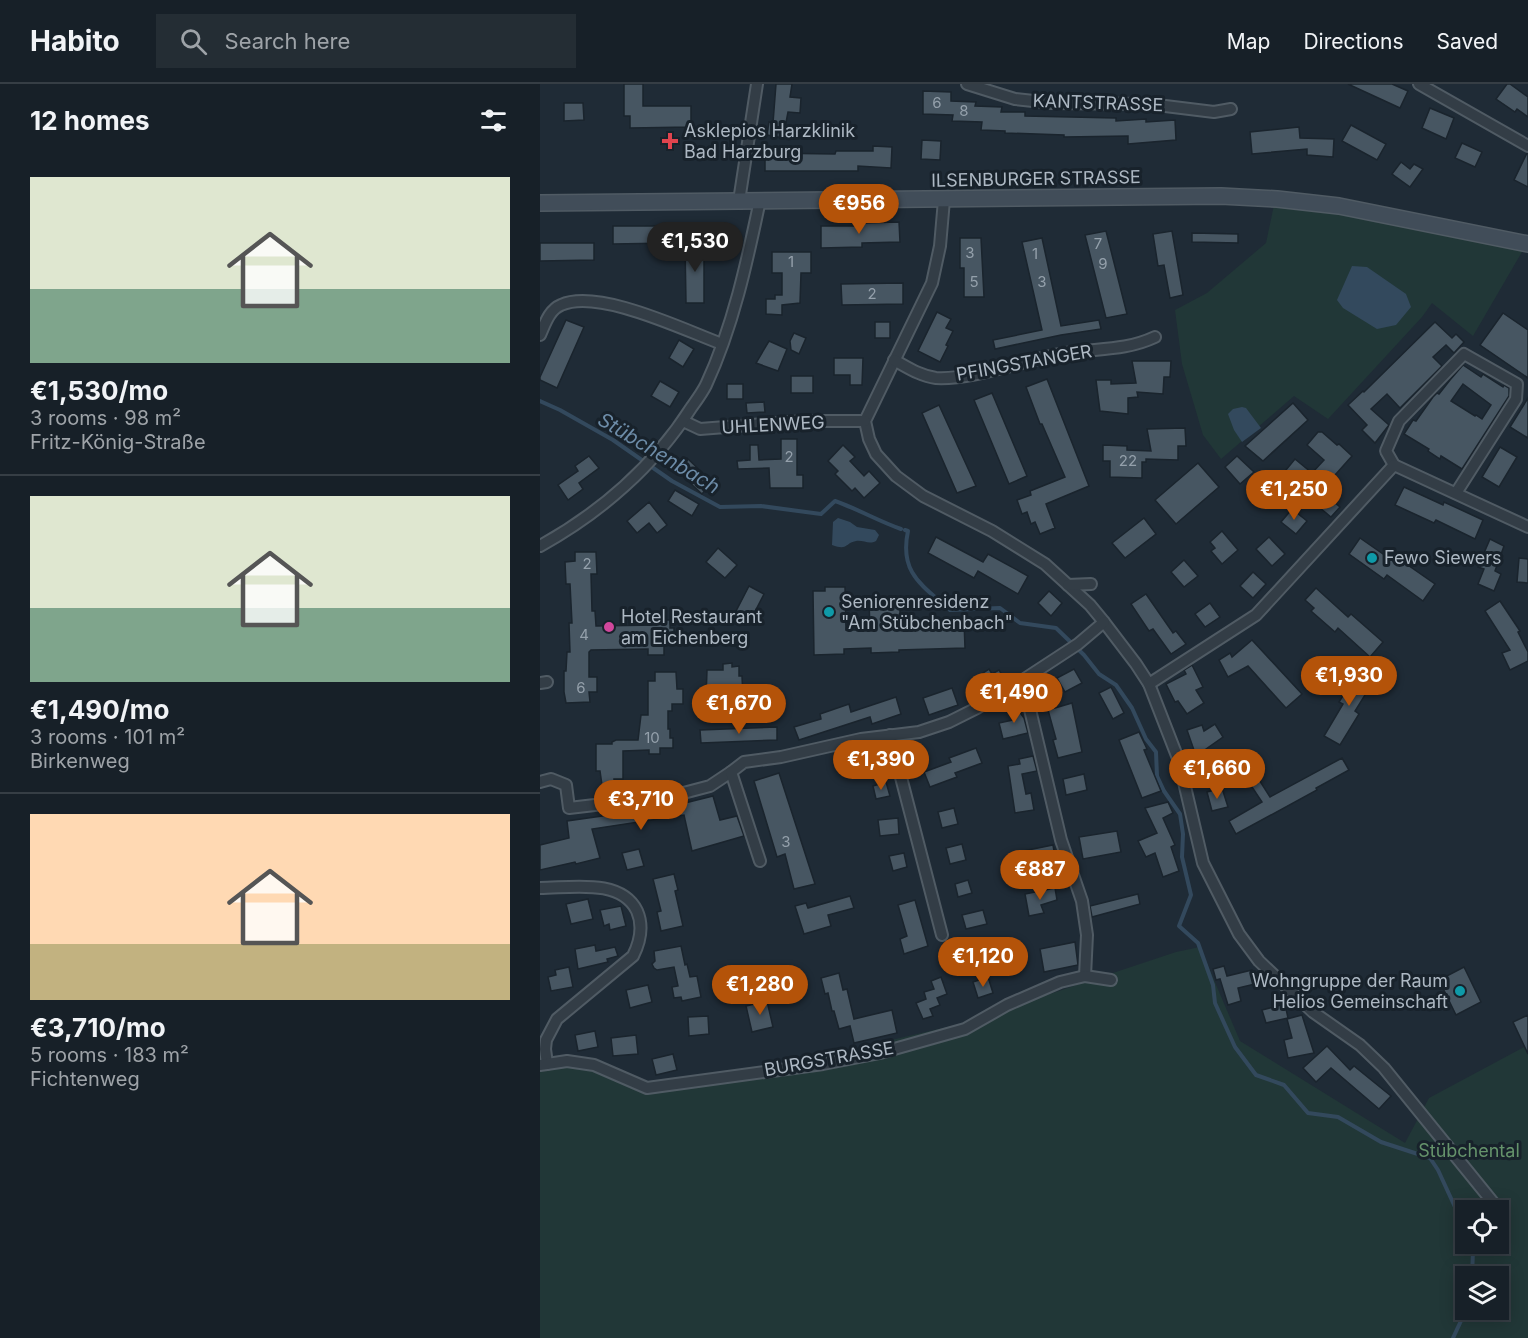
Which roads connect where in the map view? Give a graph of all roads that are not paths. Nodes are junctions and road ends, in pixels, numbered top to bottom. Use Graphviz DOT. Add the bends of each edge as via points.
graph roads {
  1 [pos="757,84"];
  2 [pos="967,84"];
  3 [pos="1419,84"];
  4 [pos="1231,109"];
  5 [pos="1528,146"];
  6 [pos="760,200"];
  7 [pos="944,200"];
  8 [pos="739,201"];
  9 [pos="540,203"];
  10 [pos="1528,244"];
  11 [pos="540,332"];
  12 [pos="1155,337"];
  13 [pos="722,344"];
  14 [pos="894,360"];
  15 [pos="683,421"];
  16 [pos="865,422"];
  17 [pos="1394,465"];
  18 [pos="1456,493"];
  19 [pos="1528,526"];
  20 [pos="540,546"];
  21 [pos="1090,584"];
  22 [pos="1068,585"];
  23 [pos="1104,622"];
  24 [pos="1023,680"];
  25 [pos="1149,684"];
  26 [pos="890,735"];
  27 [pos="731,772"];
  28 [pos="545,780"];
  29 [pos="760,861"];
  30 [pos="540,888"];
  31 [pos="942,934"];
  32 [pos="1085,976"];
  33 [pos="1111,980"];
  34 [pos="543,1064"];
  35 [pos="1491,1200"];
  1 -- 8 [label="street"];
  2 -- 4 [label="street, KANTSTRASSE" via="1015,99 1052,103 1149,104 1215,112"];
  3 -- 5 [label="street"];
  6 -- 7 [label="main road, ILSENBURGER STRASSE"];
  6 -- 8 [label="main road, ILSENBURGER STRASSE"];
  6 -- 13 [label="street"];
  7 -- 10 [label="main road, ILSENBURGER STRASSE" via="1221,196 1277,199 1339,206"];
  7 -- 14 [label="street" via="932,283"];
  8 -- 9 [label="main road, ILSENBURGER STRASSE"];
  11 -- 13 [label="street" via="560,305 591,300 616,304"];
  12 -- 14 [label="street, PFINGSTANGER" via="1137,345 1066,353 956,377 918,374"];
  13 -- 15 [label="street" via="705,387"];
  14 -- 16 [label="street"];
  15 -- 16 [label="street, UHLENWEG" via="700,429 804,421"];
  15 -- 20 [label="street" via="648,464 593,511"];
  16 -- 22 [label="street" via="876,454 896,476 1045,564"];
  17 -- 18 [label="street"];
  17 -- 18 [label="street" via="1386,451 1399,421 1464,354 1517,384 1516,399"];
  17 -- 25 [label="street" via="1256,615"];
  18 -- 19 [label="street"];
  21 -- 22 [label="street"];
  22 -- 23 [label="street"];
  23 -- 24 [label="street"];
  23 -- 25 [label="street"];
  24 -- 26 [label="street" via="949,722 919,732"];
  24 -- 32 [label="street" via="1060,840 1082,901 1087,935"];
  25 -- 35 [label="street" via="1179,761 1203,863 1239,934 1259,961 1305,1005 1360,1045 1384,1068"];
  26 -- 27 [label="street" via="744,762"];
  26 -- 31 [label="street"];
  27 -- 28 [label="street" via="710,786 672,796 569,808 566,784"];
  27 -- 29 [label="street"];
  30 -- 34 [label="street" via="614,889 634,904 641,930 633,956 557,1019 546,1040"];
  32 -- 33 [label="street, BURGSTRASSE"];
  32 -- 34 [label="street, BURGSTRASSE" via="1060,982 1007,1005 965,1029 823,1064 647,1088 594,1065 567,1061"];
}
